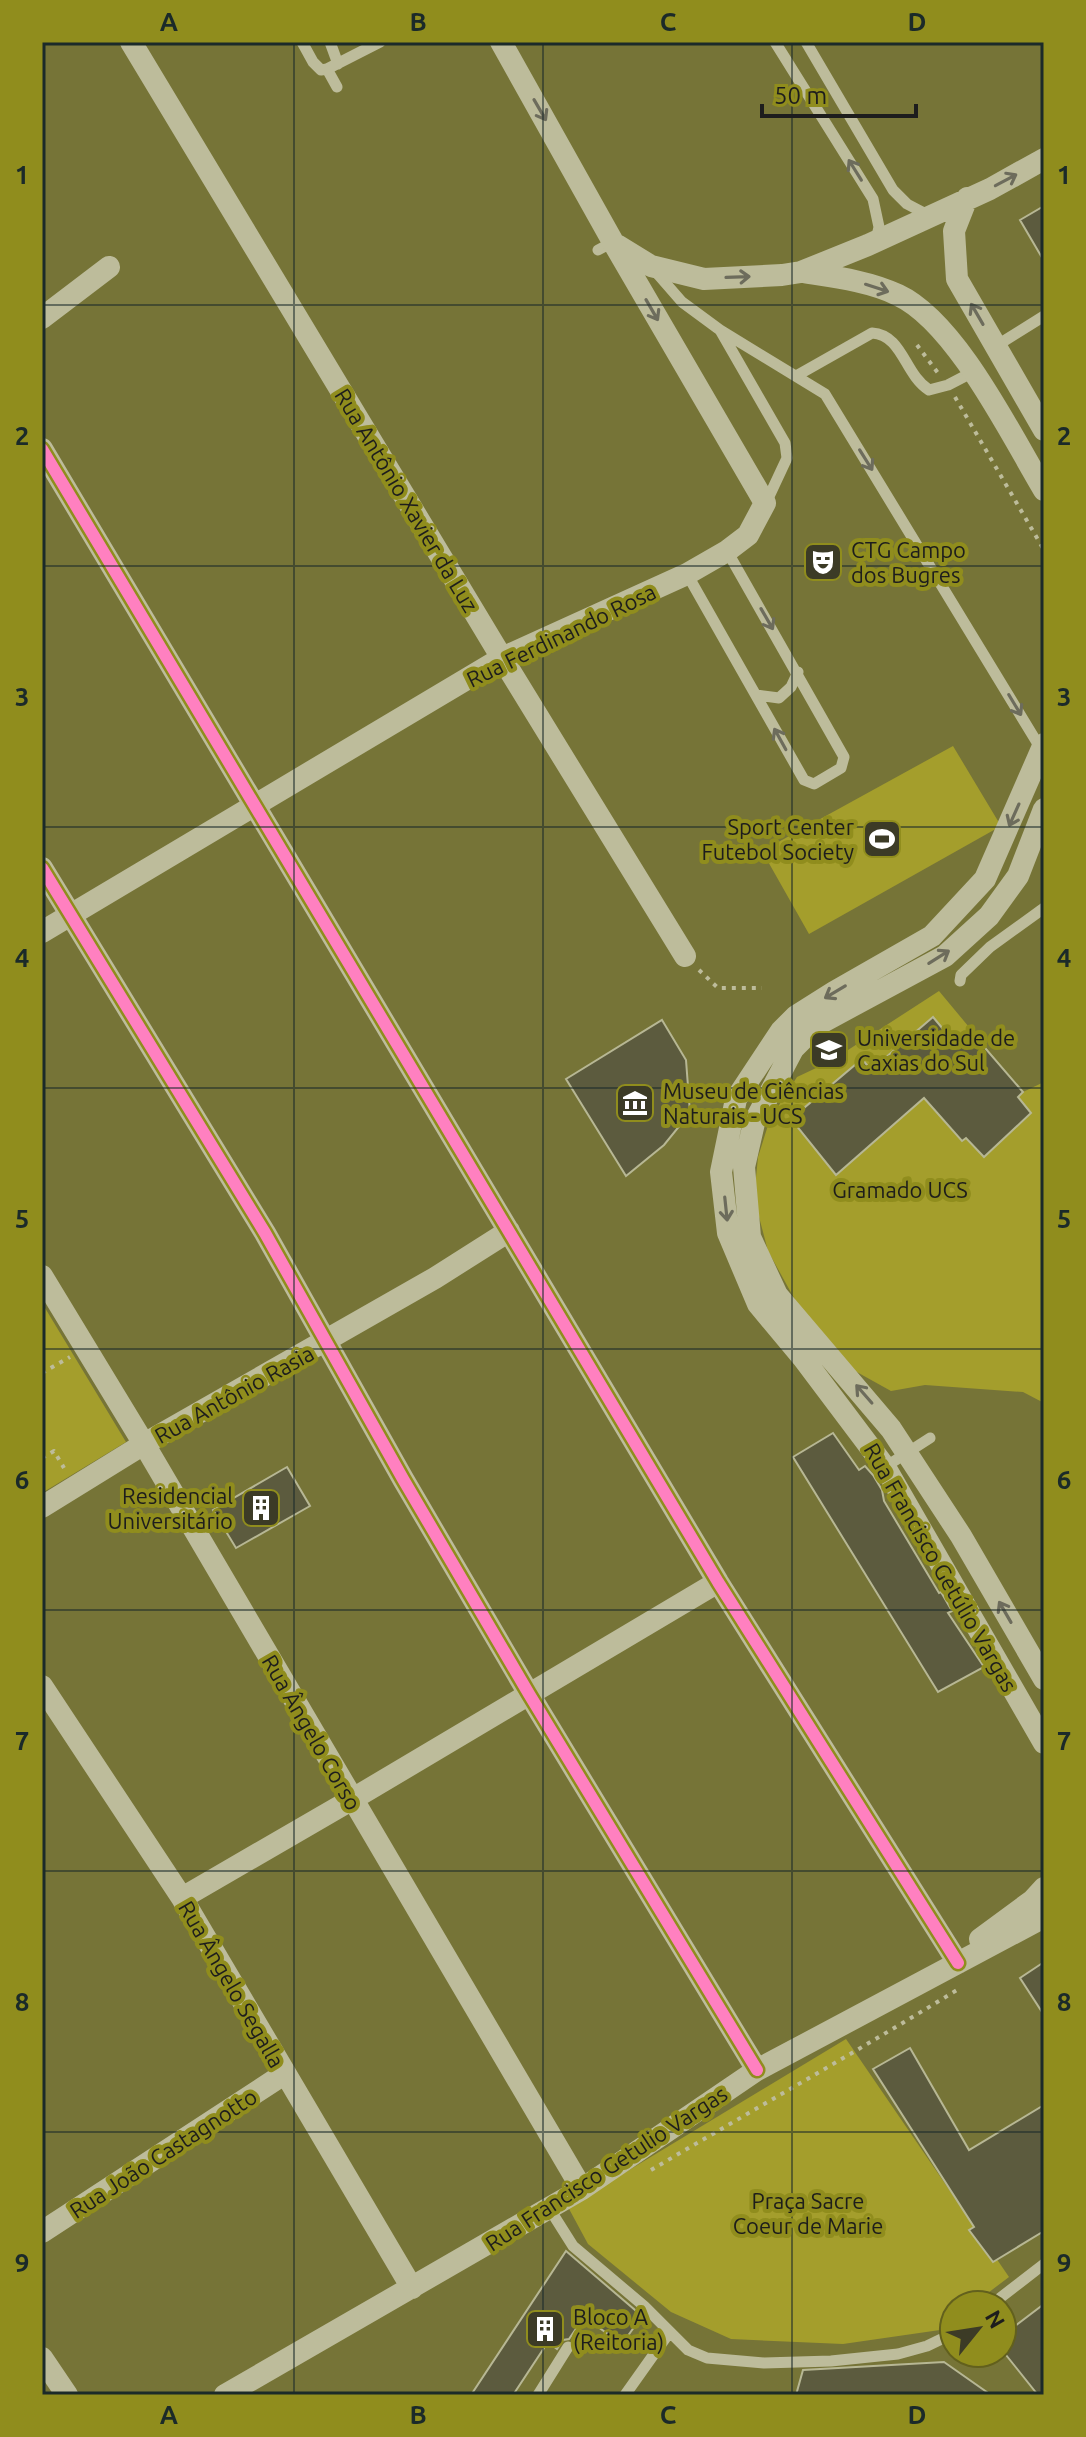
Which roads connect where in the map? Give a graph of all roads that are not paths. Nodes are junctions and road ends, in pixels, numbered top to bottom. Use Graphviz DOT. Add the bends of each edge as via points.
graph roads {
  1 [pos="131,42"];
  2 [pos="302,42"];
  3 [pos="330,42"];
  4 [pos="380,42"];
  5 [pos="501,42"];
  6 [pos="775,42"];
  7 [pos="806,42"];
  8 [pos="332,66"];
  9 [pos="337,87"];
  10 [pos="1044,159"];
  11 [pos="967,198"];
  12 [pos="929,216"];
  13 [pos="876,241"];
  14 [pos="606,246"];
  15 [pos="651,266"];
  16 [pos="109,267"];
  17 [pos="801,272"];
  18 [pos="1044,316"];
  19 [pos="42,318"];
  20 [pos="720,330"];
  21 [pos="996,346"];
  22 [pos="973,372"];
  23 [pos="796,376"];
  24 [pos="1044,430"];
  25 [pos="42,449"];
  26 [pos="1044,490"];
  27 [pos="765,503"];
  28 [pos="727,551"];
  29 [pos="687,574"];
  30 [pos="502,658"];
  31 [pos="798,672"];
  32 [pos="756,695"];
  33 [pos="1043,747"];
  34 [pos="255,806"];
  35 [pos="1044,809"];
  36 [pos="42,868"];
  37 [pos="985,879"];
  38 [pos="1044,908"];
  39 [pos="71,915"];
  40 [pos="989,916"];
  41 [pos="42,932"];
  42 [pos="1005,937"];
  43 [pos="685,956"];
  44 [pos="960,981"];
  45 [pos="509,1231"];
  46 [pos="42,1276"];
  47 [pos="326,1342"];
  48 [pos="930,1438"];
  49 [pos="144,1444"];
  50 [pos="905,1453"];
  51 [pos="885,1467"];
  52 [pos="42,1507"];
  53 [pos="718,1582"];
  54 [pos="1044,1679"];
  55 [pos="42,1686"];
  56 [pos="529,1694"];
  57 [pos="1044,1743"];
  58 [pos="351,1800"];
  59 [pos="1044,1888"];
  60 [pos="182,1898"];
  61 [pos="1044,1917"];
  62 [pos="957,1968"];
  63 [pos="757,2070"];
  64 [pos="284,2074"];
  65 [pos="582,2189"];
  66 [pos="549,2208"];
  67 [pos="42,2232"];
  68 [pos="1044,2264"];
  69 [pos="412,2288"];
  70 [pos="1012,2289"];
  71 [pos="669,2333"];
  72 [pos="938,2341"];
  73 [pos="568,2347"];
  74 [pos="42,2358"];
  75 [pos="67,2395"];
  76 [pos="225,2395"];
  77 [pos="538,2395"];
  78 [pos="625,2395"];
  1 -- 30 [label="street, Rua Antônio Xavier da Luz"];
  2 -- 8 [label="lane" via="316,66"];
  3 -- 8 [label="lane"];
  4 -- 8 [label="lane"];
  5 -- 14 [label="street, one-way"];
  13 -- 6 [label="lane, one-way" via="873,199"];
  7 -- 12 [label="lane" via="893,190"];
  8 -- 9 [label="lane"];
  11 -- 10 [label="street, one-way"];
  11 -- 12 [label="street"];
  21 -- 11 [label="street, one-way" via="957,279 954,231"];
  12 -- 13 [label="street"];
  13 -- 17 [label="street"];
  14 -- 15 [label="street"];
  14 -- 27 [label="street, one-way"];
  15 -- 17 [label="street, one-way" via="704,279"];
  15 -- 20 [label="lane" via="682,302"];
  16 -- 19 [label="street"];
  17 -- 22 [label="street, one-way" via="899,295 948,334"];
  18 -- 21 [label="lane"];
  20 -- 23 [label="lane"];
  20 -- 27 [label="lane" via="785,443 787,458"];
  21 -- 24 [label="street"];
  22 -- 23 [label="lane" via="929,390 916,382 893,341 872,333"];
  22 -- 26 [label="street"];
  23 -- 33 [label="lane, one-way" via="825,394"];
  25 -- 34 [label="street"];
  27 -- 28 [label="street, Rua Ferdinando Rosa" via="748,535"];
  28 -- 29 [label="street, Rua Ferdinando Rosa"];
  28 -- 31 [label="lane, one-way"];
  29 -- 30 [label="street, Rua Ferdinando Rosa"];
  29 -- 32 [label="lane"];
  30 -- 34 [label="street, Rua Ferdinando Rosa"];
  30 -- 43 [label="street, Rua Antônio Xavier da Luz"];
  31 -- 32 [label="lane" via="779,698"];
  31 -- 32 [label="lane, one-way" via="844,757 841,768 814,784 804,780"];
  33 -- 37 [label="street, Rua Francisco Getúlio Vargas, one-way"];
  34 -- 39 [label="street, Rua Ferdinando Rosa"];
  34 -- 45 [label="street"];
  35 -- 40 [label="street, Rua Francisco Getúlio Vargas" via="1018,876"];
  36 -- 39 [label="street"];
  37 -- 40 [label="street"];
  37 -- 51 [label="street, Rua Francisco Getúlio Vargas, one-way" via="932,936 787,1024 736,1099 730,1118 721,1172 728,1233 758,1304"];
  38 -- 42 [label="lane"];
  39 -- 41 [label="street, Rua Ferdinando Rosa"];
  39 -- 47 [label="street"];
  40 -- 42 [label="lane"];
  50 -- 40 [label="street, Rua Francisco Getúlio Vargas, one-way" via="879,1412 777,1295 750,1237 744,1167 754,1123 793,1049 817,1025 945,956"];
  42 -- 44 [label="lane"];
  45 -- 47 [label="street, Rua Antônio Rasia"];
  45 -- 53 [label="street"];
  46 -- 49 [label="street, Rua Ângelo Corso"];
  47 -- 49 [label="street, Rua Antônio Rasia"];
  47 -- 56 [label="street"];
  48 -- 50 [label="lane"];
  49 -- 52 [label="street, Rua Antônio Rasia"];
  49 -- 58 [label="street, Rua Ângelo Corso"];
  50 -- 51 [label="lane"];
  54 -- 50 [label="street, Rua Francisco Getúlio Vargas, one-way" via="961,1536"];
  51 -- 57 [label="street, Rua Francisco Getúlio Vargas"];
  53 -- 56 [label="street"];
  53 -- 62 [label="street"];
  55 -- 60 [label="street, Rua Ângelo Segalla"];
  56 -- 58 [label="street"];
  56 -- 63 [label="street"];
  58 -- 60 [label="street"];
  58 -- 65 [label="street, Rua Ângelo Corso"];
  59 -- 62 [label="street, Rua Francisco Getulio Vargas"];
  60 -- 64 [label="street, Rua Ângelo Segalla"];
  61 -- 62 [label="street, Rua Francisco Getulio Vargas"];
  62 -- 63 [label="street, Rua Francisco Getulio Vargas"];
  63 -- 65 [label="street, Rua Francisco Getulio Vargas"];
  64 -- 67 [label="street, Rua João Castagnotto"];
  64 -- 69 [label="street, Rua Ângelo Segalla"];
  65 -- 66 [label="street, Rua Francisco Getulio Vargas"];
  66 -- 69 [label="street, Rua Francisco Getulio Vargas"];
  66 -- 71 [label="lane" via="573,2246"];
  68 -- 70 [label="lane"];
  69 -- 76 [label="street, Rua Francisco Getulio Vargas"];
  71 -- 72 [label="lane" via="707,2358 764,2363 898,2354"];
  71 -- 78 [label="lane"];
  73 -- 77 [label="lane"];
  74 -- 75 [label="street"];
}
